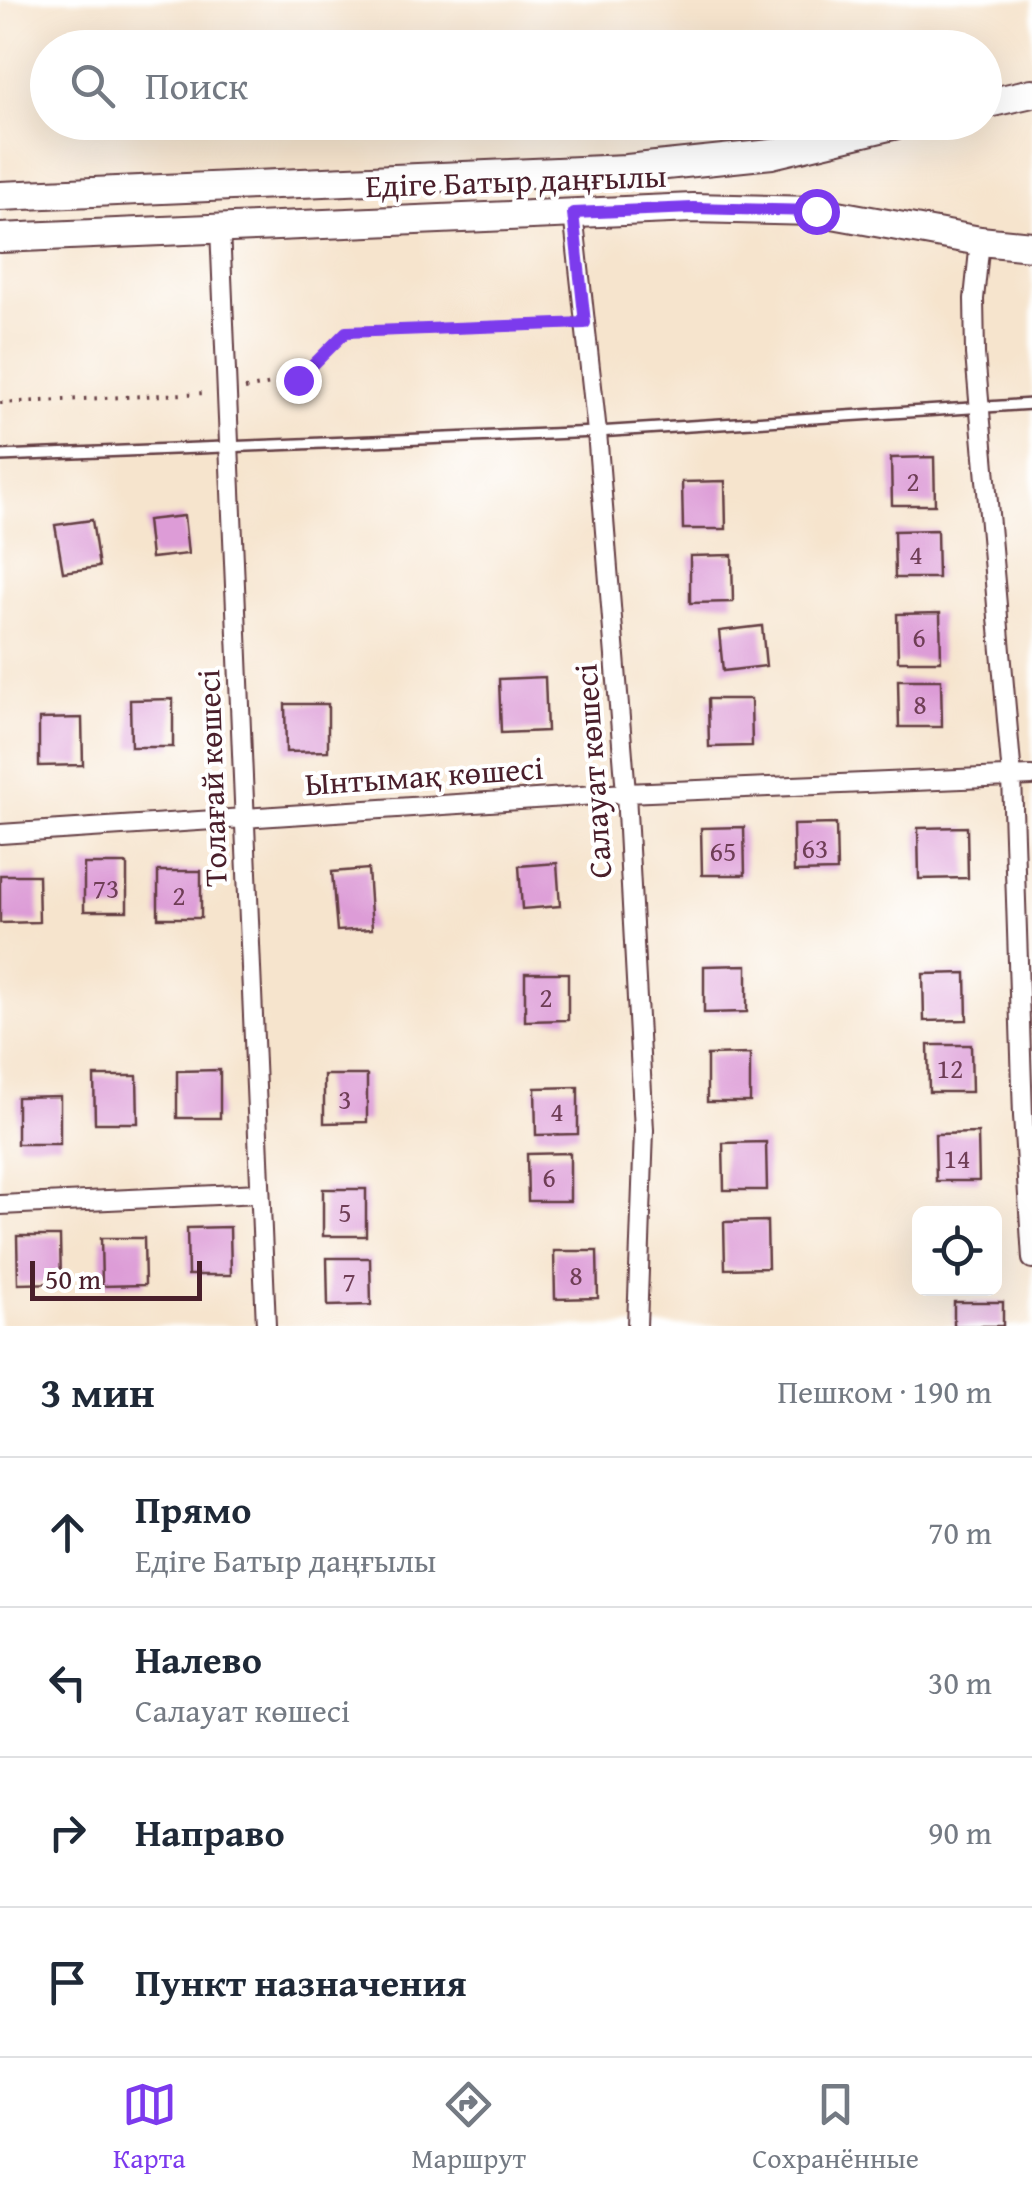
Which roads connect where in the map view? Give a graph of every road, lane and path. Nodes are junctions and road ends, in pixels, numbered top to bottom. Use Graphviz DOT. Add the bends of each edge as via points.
graph roads {
  1 [pos="1032,93"];
  2 [pos="1002,100"];
  3 [pos="831,140"];
  4 [pos="0,196"];
  5 [pos="573,213"];
  6 [pos="220,228"];
  7 [pos="0,238"];
  8 [pos="980,241"];
  9 [pos="1032,246"];
  10 [pos="585,323"];
  11 [pos="229,392"];
  12 [pos="0,403"];
  13 [pos="1032,404"];
  14 [pos="980,408"];
  15 [pos="597,432"];
  16 [pos="232,444"];
  17 [pos="0,456"];
  18 [pos="1032,776"];
  19 [pos="1012,778"];
  20 [pos="626,793"];
  21 [pos="242,817"];
  22 [pos="0,834"];
  23 [pos="1027,1116"];
  24 [pos="260,1193"];
  25 [pos="0,1206"];
  26 [pos="1032,1260"];
  27 [pos="266,1326"];
  28 [pos="637,1326"];
  1 -- 2 [label="main road"];
  3 -- 4 [label="main road, Едіге Батыр даңғылы" via="772,154 627,169"];
  5 -- 6 [label="main road, Едіге Батыр даңғылы"];
  5 -- 8 [label="main road, Едіге Батыр даңғылы" via="816,211"];
  5 -- 10 [label="street, Салауат көшесі"];
  6 -- 7 [label="main road, Едіге Батыр даңғылы"];
  6 -- 11 [label="street, Толағай көшесі"];
  8 -- 9 [label="main road, Едіге Батыр даңғылы"];
  8 -- 14 [label="street" via="974,299"];
  10 -- 11 [label="path" via="346,332 298,380"];
  10 -- 15 [label="street, Салауат көшесі"];
  11 -- 12 [label="path"];
  11 -- 16 [label="street, Толағай көшесі"];
  13 -- 14 [label="lane"];
  14 -- 15 [label="lane"];
  14 -- 19 [label="street"];
  15 -- 16 [label="lane"];
  15 -- 20 [label="street, Салауат көшесі"];
  16 -- 17 [label="lane"];
  16 -- 21 [label="street, Толағай көшесі"];
  18 -- 19 [label="street, Ынтымақ көшесі"];
  19 -- 20 [label="street, Ынтымақ көшесі"];
  19 -- 23 [label="street"];
  20 -- 21 [label="street, Ынтымақ көшесі"];
  20 -- 28 [label="street, Салауат көшесі" via="644,1130"];
  21 -- 22 [label="street, Ынтымақ көшесі"];
  21 -- 24 [label="street, Толағай көшесі"];
  23 -- 26 [label="street"];
  24 -- 25 [label="street"];
  24 -- 27 [label="street, Толағай көшесі"];
}
